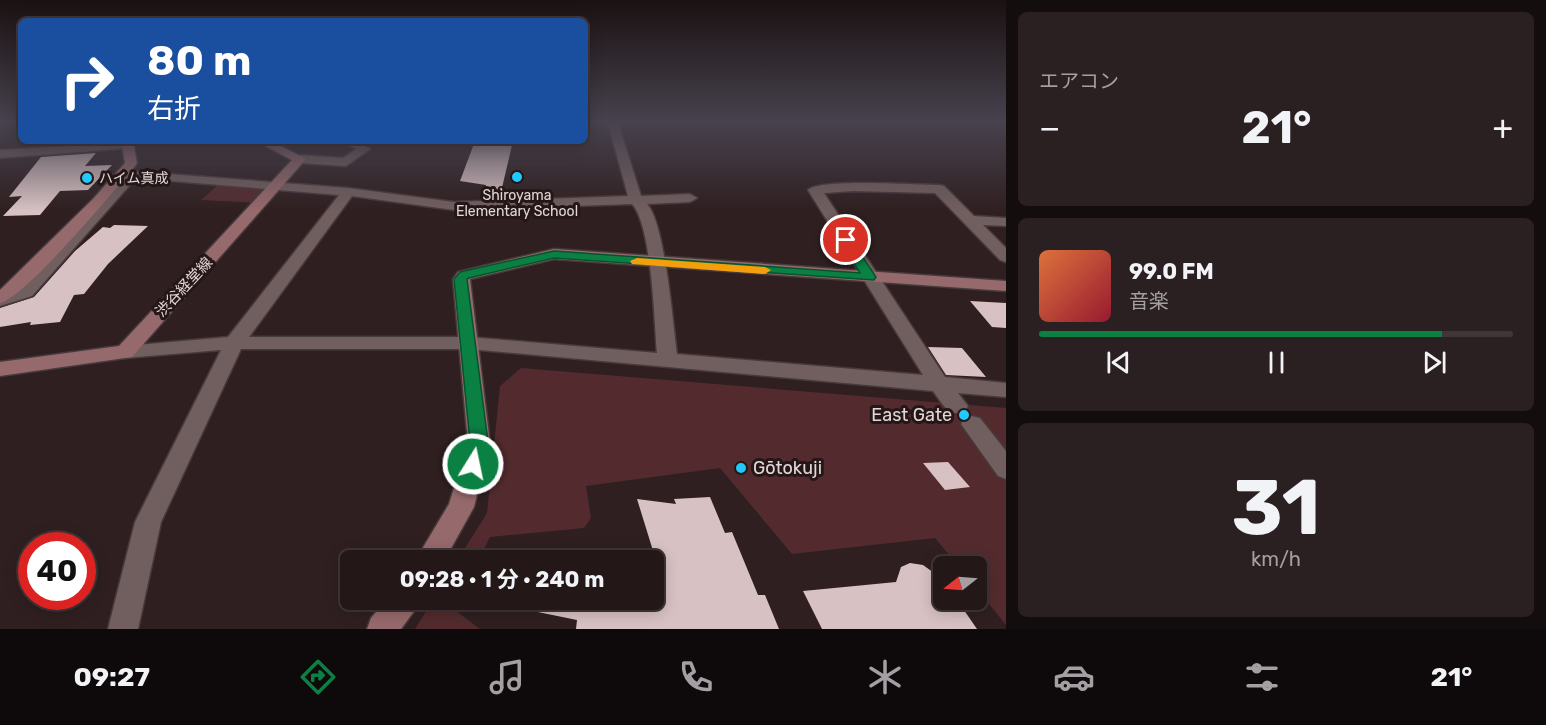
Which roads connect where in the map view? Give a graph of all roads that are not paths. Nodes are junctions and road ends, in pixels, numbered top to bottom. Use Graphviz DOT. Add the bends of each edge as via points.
graph roads {
  1 [pos="21,152"];
  2 [pos="131,152"];
  3 [pos="286,152"];
  4 [pos="359,152"];
  5 [pos="622,152"];
  6 [pos="0,154"];
  7 [pos="300,159"];
  8 [pos="132,169"];
  9 [pos="277,186"];
  10 [pos="348,192"];
  11 [pos="690,198"];
  12 [pos="636,200"];
  13 [pos="970,220"];
  14 [pos="1006,222"];
  15 [pos="1006,257"];
  16 [pos="657,263"];
  17 [pos="869,277"];
  18 [pos="1006,286"];
  19 [pos="0,300"];
  20 [pos="234,343"];
  21 [pos="469,343"];
  22 [pos="125,352"];
  23 [pos="668,362"];
  24 [pos="0,369"];
  25 [pos="939,384"];
  26 [pos="1006,390"];
  27 [pos="1006,469"];
  28 [pos="436,550"];
  29 [pos="397,610"];
  30 [pos="123,629"];
  31 [pos="382,629"];
  1 -- 6 [label="street"];
  2 -- 8 [label="street"];
  3 -- 7 [label="street"];
  4 -- 7 [label="street" via="346,162"];
  5 -- 12 [label="street"];
  7 -- 9 [label="street, 渋谷経堂線"];
  8 -- 9 [label="street"];
  8 -- 19 [label="street" via="26,292"];
  9 -- 10 [label="street"];
  9 -- 22 [label="street, 渋谷経堂線"];
  10 -- 12 [label="street" via="454,206"];
  10 -- 20 [label="street"];
  11 -- 12 [label="street"];
  12 -- 16 [label="street" via="646,211"];
  13 -- 14 [label="street"];
  13 -- 15 [label="street"];
  13 -- 17 [label="street" via="939,189 815,190"];
  16 -- 17 [label="street"];
  16 -- 21 [label="street" via="554,254 464,275 460,279"];
  16 -- 23 [label="street"];
  17 -- 18 [label="street"];
  17 -- 25 [label="street"];
  20 -- 21 [label="street"];
  20 -- 22 [label="street"];
  20 -- 30 [label="street" via="148,522"];
  21 -- 23 [label="street"];
  21 -- 28 [label="street" via="479,442 461,507"];
  22 -- 24 [label="street"];
  23 -- 25 [label="street"];
  25 -- 26 [label="street"];
  25 -- 27 [label="street"];
  29 -- 31 [label="street"];
}
